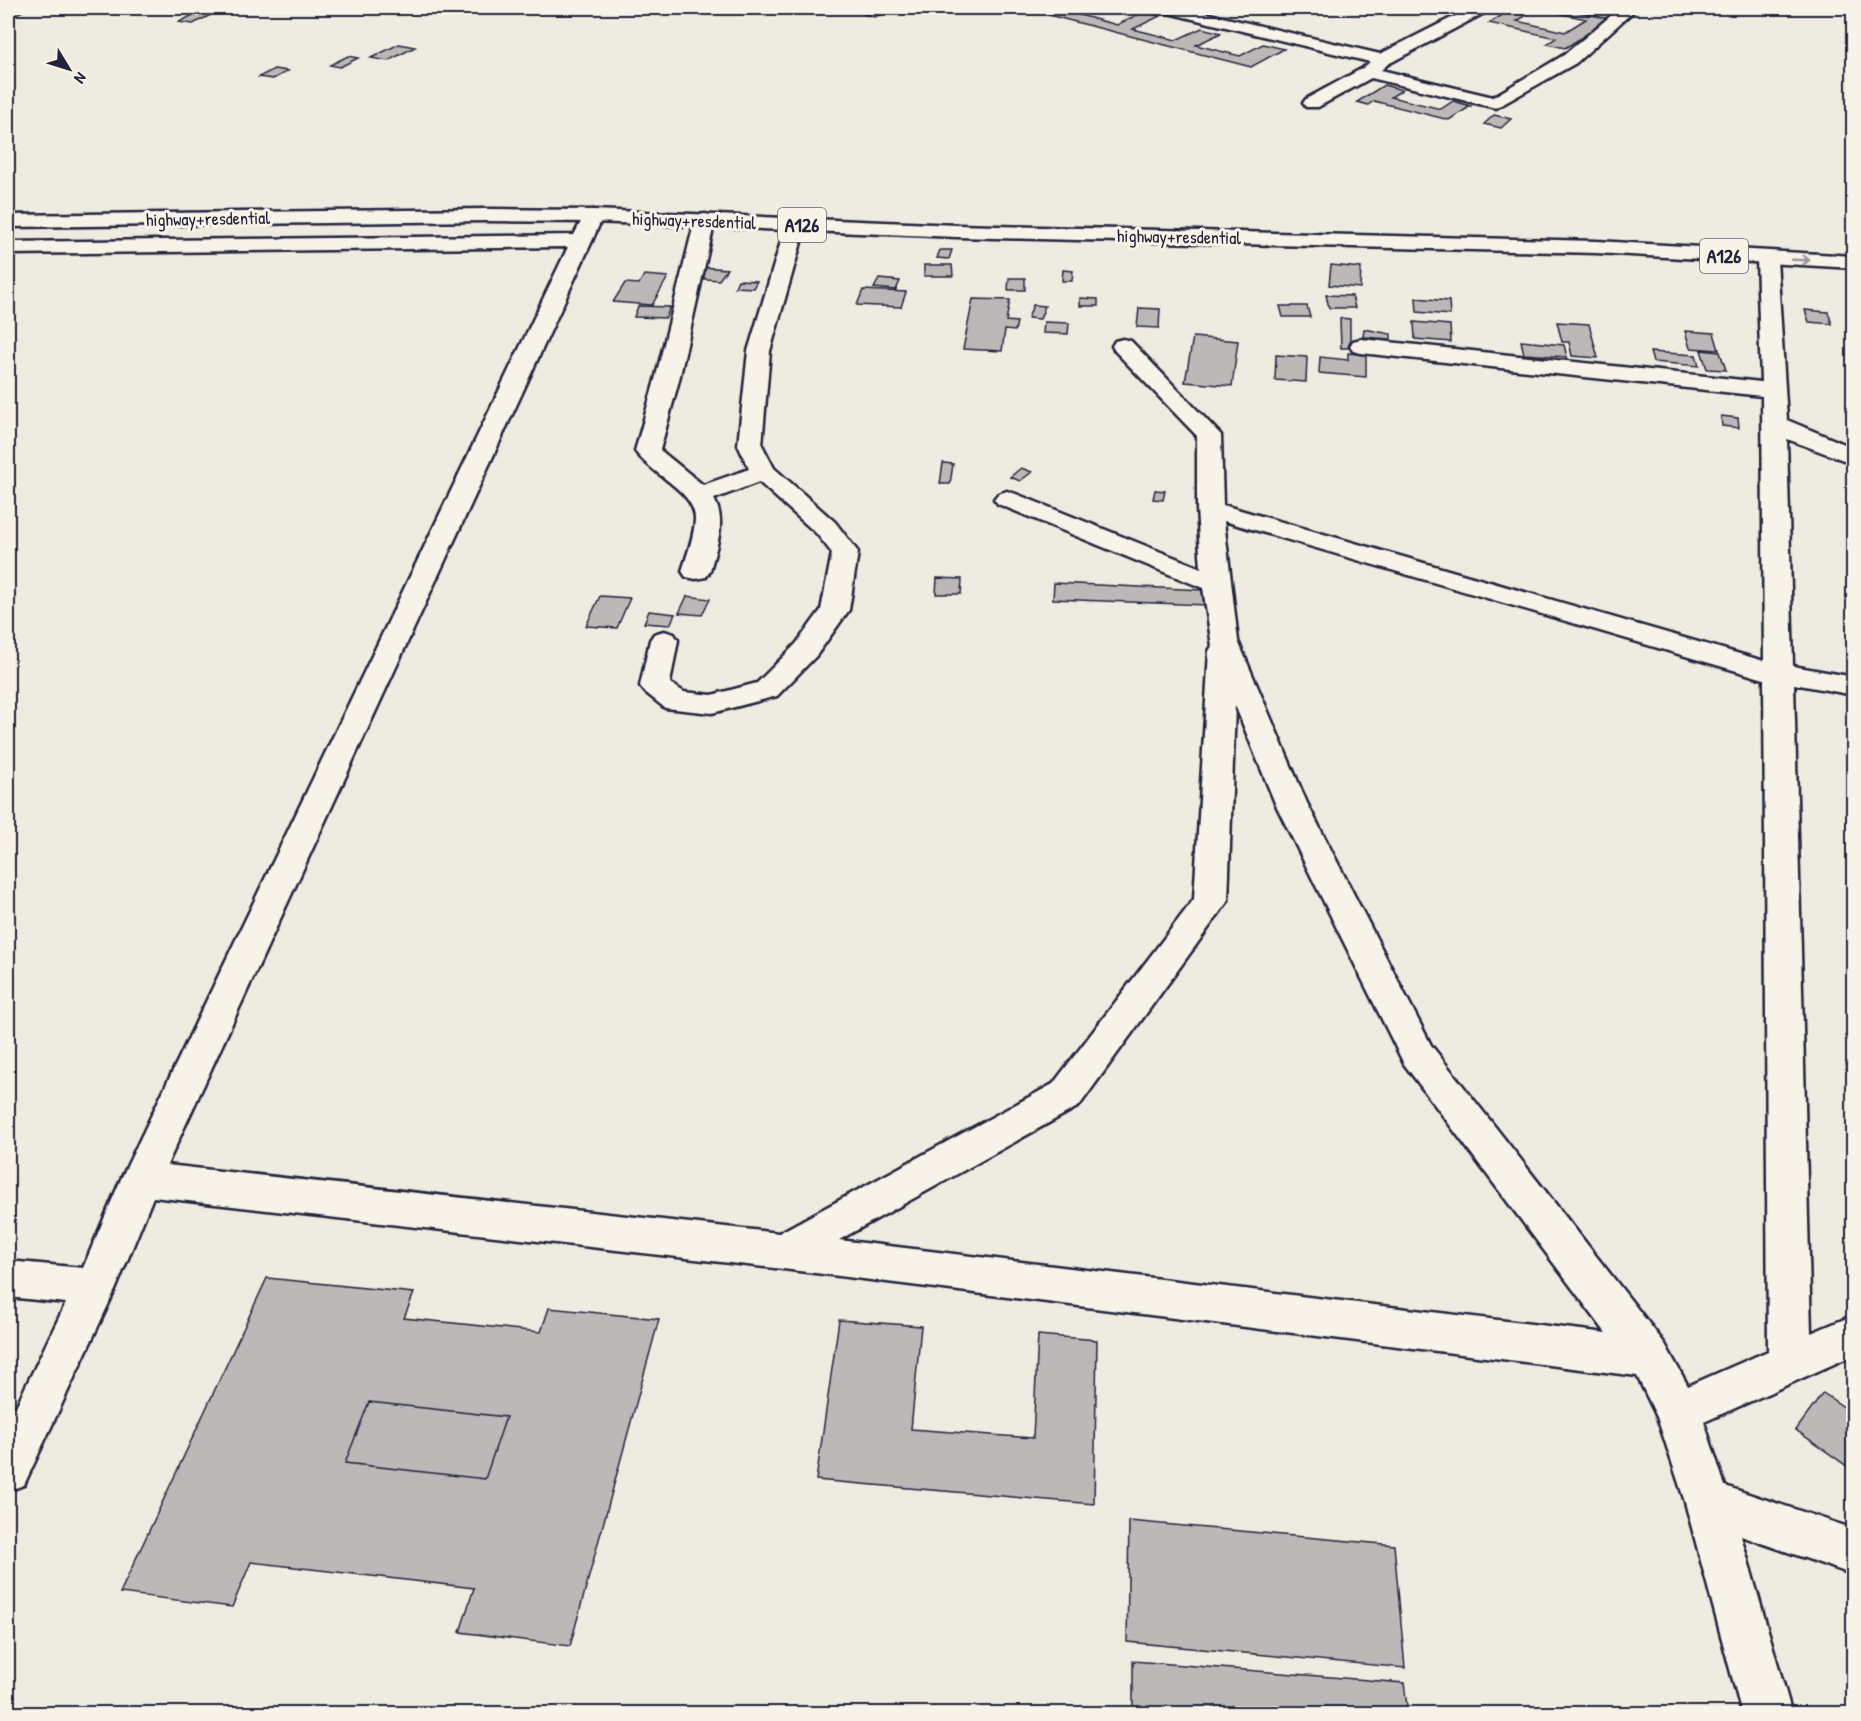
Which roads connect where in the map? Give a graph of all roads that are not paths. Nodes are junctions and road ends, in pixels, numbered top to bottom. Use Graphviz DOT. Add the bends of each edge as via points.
graph roads {
  1 [pos="1166,8"];
  2 [pos="1482,8"];
  3 [pos="1629,8"];
  4 [pos="1382,60"];
  5 [pos="1369,72"];
  6 [pos="1312,103"];
  7 [pos="705,220"];
  8 [pos="8,221"];
  9 [pos="796,225"];
  10 [pos="588,229"];
  11 [pos="1838,242"];
  12 [pos="1596,247"];
  13 [pos="8,248"];
  14 [pos="1767,259"];
  15 [pos="1854,262"];
  16 [pos="1362,345"];
  17 [pos="1123,346"];
  18 [pos="1774,406"];
  19 [pos="1854,457"];
  20 [pos="763,472"];
  21 [pos="700,495"];
  22 [pos="1007,499"];
  23 [pos="1210,509"];
  24 [pos="696,571"];
  25 [pos="1215,584"];
  26 [pos="664,640"];
  27 [pos="1224,641"];
  28 [pos="1779,672"];
  29 [pos="1854,686"];
  30 [pos="141,1179"];
  31 [pos="783,1251"];
  32 [pos="8,1279"];
  33 [pos="95,1288"];
  34 [pos="1854,1334"];
  35 [pos="1650,1358"];
  36 [pos="1790,1362"];
  37 [pos="1678,1412"];
  38 [pos="8,1470"];
  39 [pos="1708,1502"];
  40 [pos="1854,1552"];
  41 [pos="1767,1713"];
  1 -- 4 [label="main road"];
  2 -- 4 [label="main road"];
  3 -- 5 [label="main road" via="1570,59 1496,103"];
  4 -- 5 [label="main road"];
  5 -- 6 [label="main road"];
  7 -- 9 [label="main road, highway+resdential / A126"];
  7 -- 10 [label="main road, highway+resdential / A126"];
  7 -- 21 [label="main road" via="647,450 656,463"];
  8 -- 10 [label="main road, highway+resdential / A126" via="486,215"];
  9 -- 12 [label="main road, highway+resdential / A126"];
  9 -- 20 [label="main road" via="759,351 750,445"];
  10 -- 13 [label="main road"];
  10 -- 30 [label="main road"];
  11 -- 12 [label="main road, A126"];
  12 -- 14 [label="main road, A126"];
  14 -- 15 [label="main road, A126, one-way"];
  14 -- 18 [label="main road"];
  16 -- 18 [label="main road"];
  17 -- 23 [label="main road" via="1209,435"];
  18 -- 19 [label="main road" via="1780,427"];
  18 -- 28 [label="main road"];
  20 -- 21 [label="main road"];
  20 -- 26 [label="main road" via="826,528 845,552 836,610 806,650 767,690 712,704 676,700 655,686"];
  21 -- 24 [label="main road" via="709,519"];
  22 -- 25 [label="main road"];
  23 -- 25 [label="main road"];
  23 -- 28 [label="main road"];
  25 -- 27 [label="main road"];
  27 -- 31 [label="main road" via="1211,901 1066,1095"];
  27 -- 35 [label="main road" via="1291,803 1417,1054"];
  28 -- 29 [label="main road"];
  28 -- 36 [label="main road"];
  30 -- 31 [label="main road"];
  30 -- 33 [label="main road"];
  31 -- 35 [label="main road"];
  32 -- 33 [label="main road"];
  33 -- 38 [label="main road"];
  34 -- 36 [label="main road"];
  35 -- 37 [label="main road"];
  36 -- 37 [label="main road"];
  37 -- 39 [label="main road"];
  39 -- 40 [label="main road"];
  39 -- 41 [label="main road"];
}
